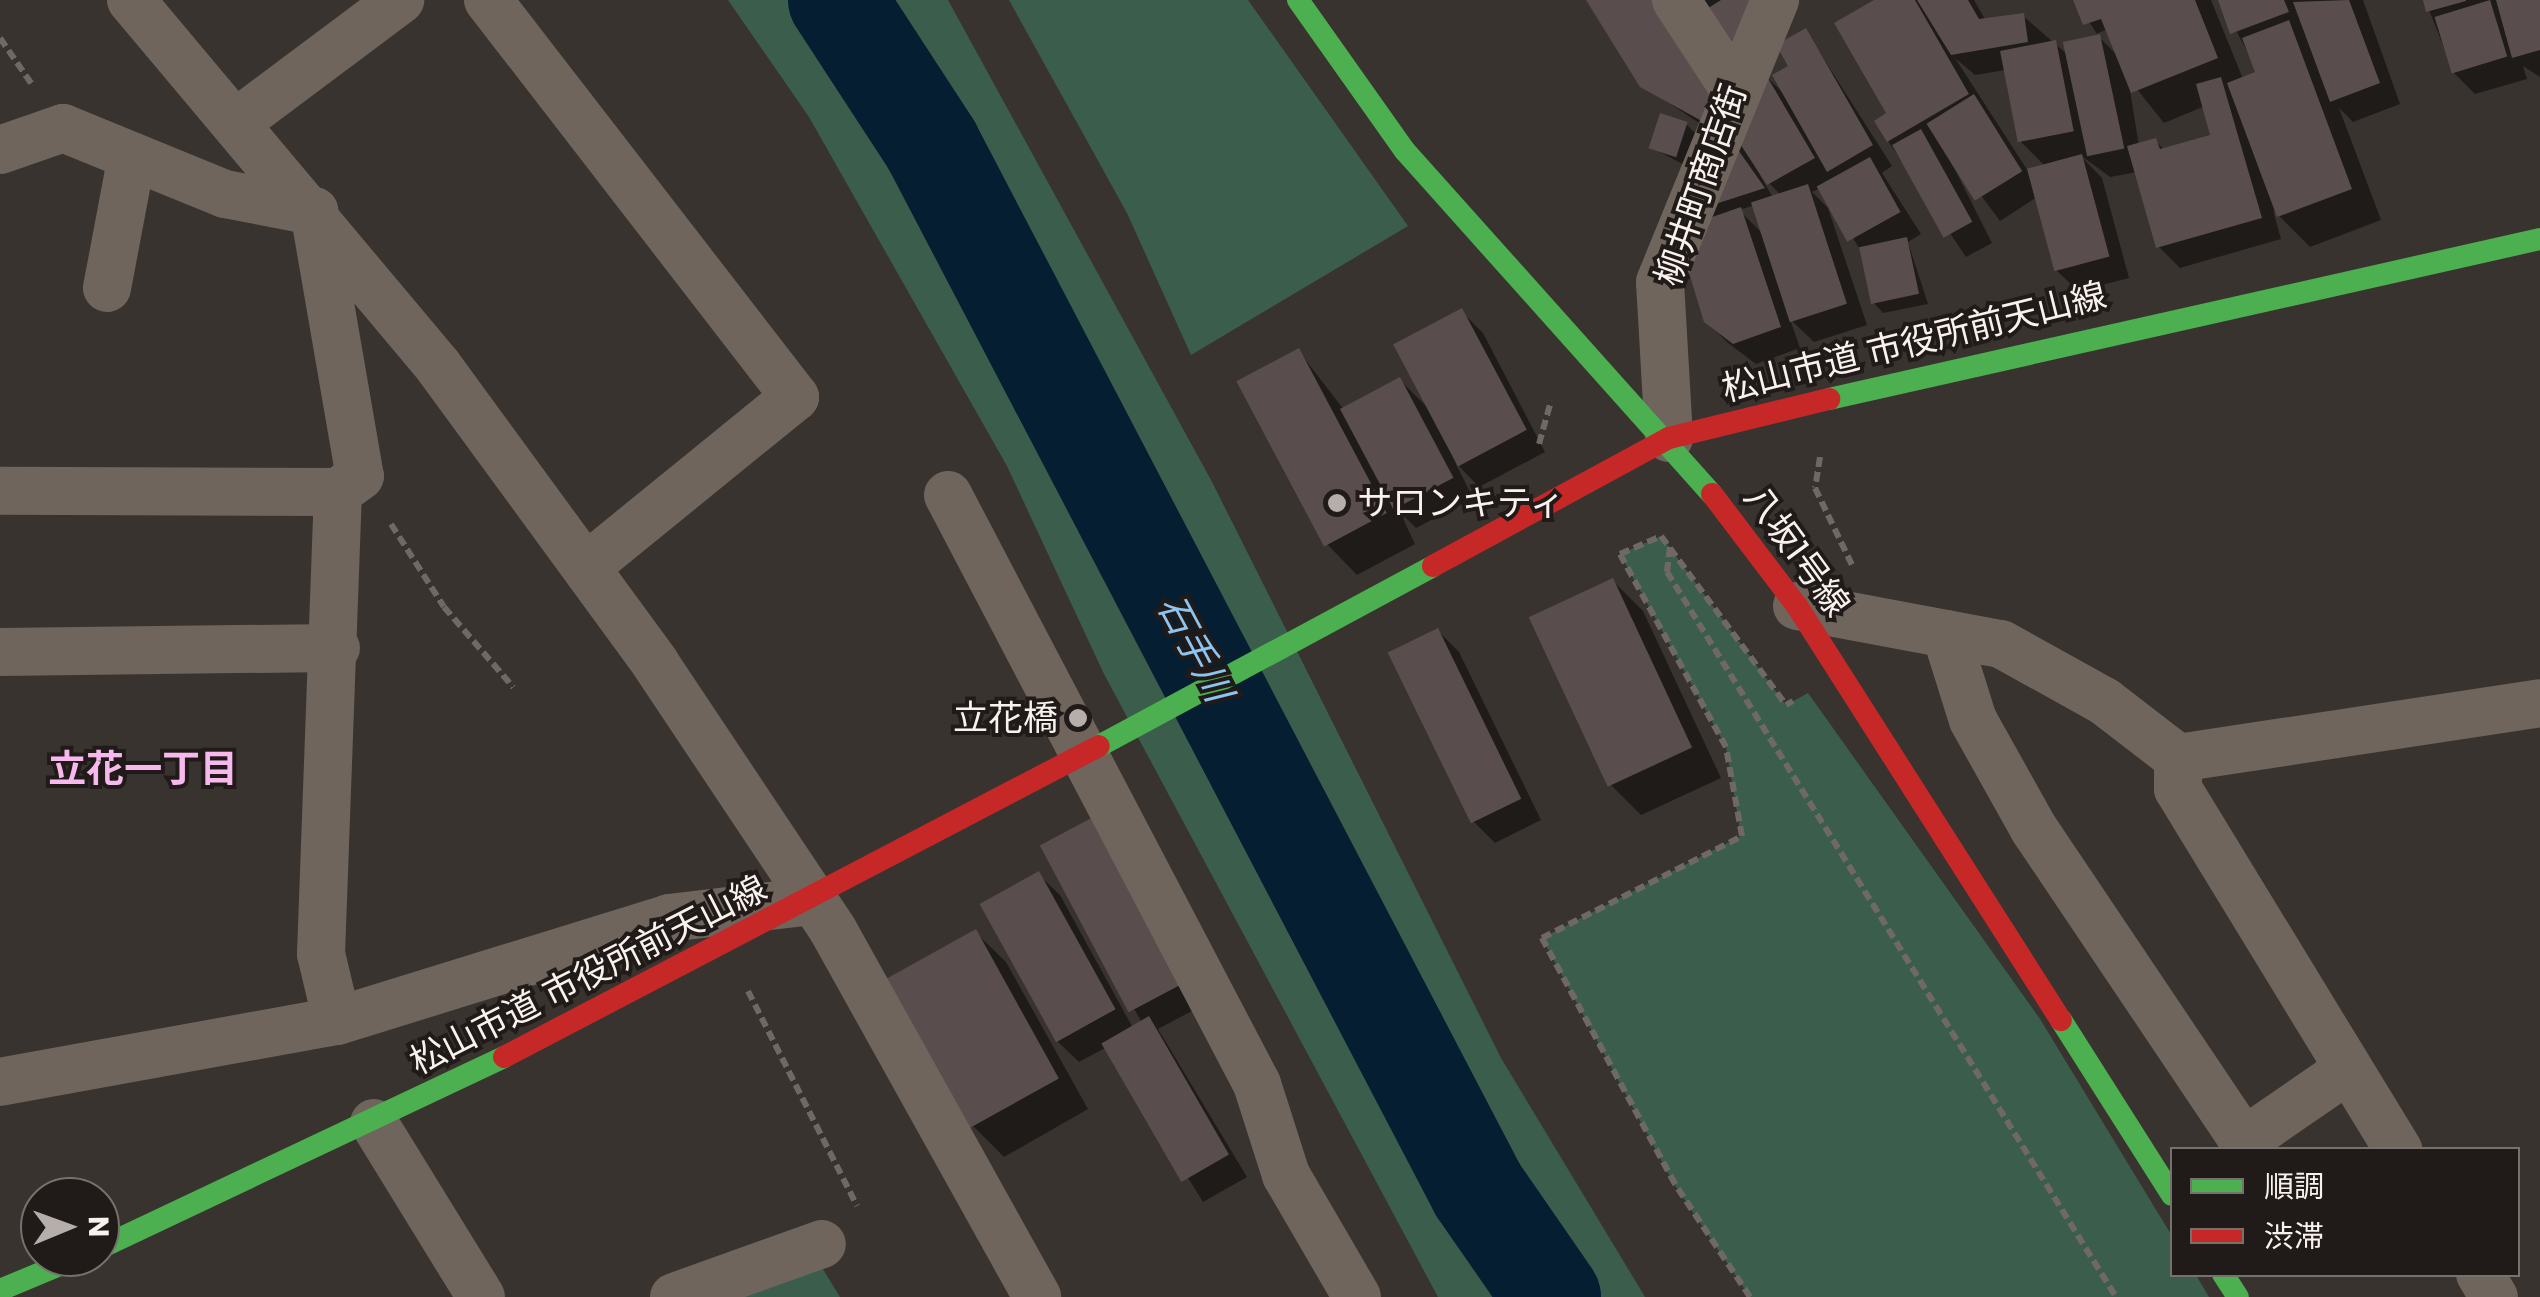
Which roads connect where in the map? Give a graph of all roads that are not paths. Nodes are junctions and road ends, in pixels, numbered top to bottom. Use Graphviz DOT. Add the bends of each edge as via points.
graph roads {
  1 [pos="131,0"];
  2 [pos="400,0"];
  3 [pos="488,0"];
  4 [pos="1298,0"];
  5 [pos="1676,0"];
  6 [pos="1776,0"];
  7 [pos="1733,87"];
  8 [pos="237,122"];
  9 [pos="0,150"];
  10 [pos="132,156"];
  11 [pos="314,211"];
  12 [pos="2540,239"];
  13 [pos="107,288"];
  14 [pos="1669,438"];
  15 [pos="349,484"];
  16 [pos="0,491"];
  17 [pos="948,494"];
  18 [pos="587,566"];
  19 [pos="1797,606"];
  20 [pos="1946,634"];
  21 [pos="336,648"];
  22 [pos="0,652"];
  23 [pos="2540,703"];
  24 [pos="1091,748"];
  25 [pos="2178,758"];
  26 [pos="811,901"];
  27 [pos="338,1021"];
  28 [pos="2346,1070"];
  29 [pos="0,1082"];
  30 [pos="374,1123"];
  31 [pos="2396,1147"];
  32 [pos="2170,1191"];
  33 [pos="120,1239"];
  34 [pos="822,1244"];
  35 [pos="481,1297"];
  36 [pos="674,1297"];
  37 [pos="1037,1297"];
  38 [pos="1357,1297"];
  1 -- 8 [label="street"];
  2 -- 8 [label="street"];
  3 -- 18 [label="street" via="795,397"];
  4 -- 14 [label="street, 八坂1号線" via="1404,151 1571,344"];
  5 -- 7 [label="street"];
  6 -- 7 [label="street, 柳井町商店街"];
  7 -- 14 [label="street, 柳井町商店街" via="1660,282"];
  8 -- 11 [label="street"];
  9 -- 10 [label="street" via="63,128"];
  10 -- 11 [label="street" via="226,194"];
  10 -- 13 [label="street"];
  11 -- 15 [label="street"];
  11 -- 18 [label="street"];
  12 -- 14 [label="street, 松山市道 市役所前天山線" via="2189,311"];
  14 -- 19 [label="street, 八坂1号線"];
  14 -- 24 [label="street, 松山市道 市役所前天山線"];
  15 -- 16 [label="street"];
  15 -- 21 [label="street"];
  17 -- 24 [label="street"];
  18 -- 26 [label="street"];
  19 -- 20 [label="street"];
  19 -- 32 [label="street, 八坂1号線"];
  20 -- 25 [label="street" via="2001,644 2104,701"];
  20 -- 28 [label="street" via="1973,720 2034,829 2244,1141"];
  21 -- 22 [label="street"];
  21 -- 27 [label="street" via="321,954"];
  23 -- 25 [label="street"];
  24 -- 26 [label="street, 松山市道 市役所前天山線"];
  24 -- 38 [label="street" via="1258,1084 1286,1175"];
  25 -- 28 [label="street" via="2178,790"];
  26 -- 27 [label="street" via="669,918"];
  26 -- 30 [label="street, 松山市道 市役所前天山線"];
  26 -- 37 [label="street"];
  27 -- 29 [label="street"];
  28 -- 31 [label="street"];
  30 -- 33 [label="street, 松山市道 市役所前天山線"];
  30 -- 35 [label="street"];
  34 -- 36 [label="street"];
}
